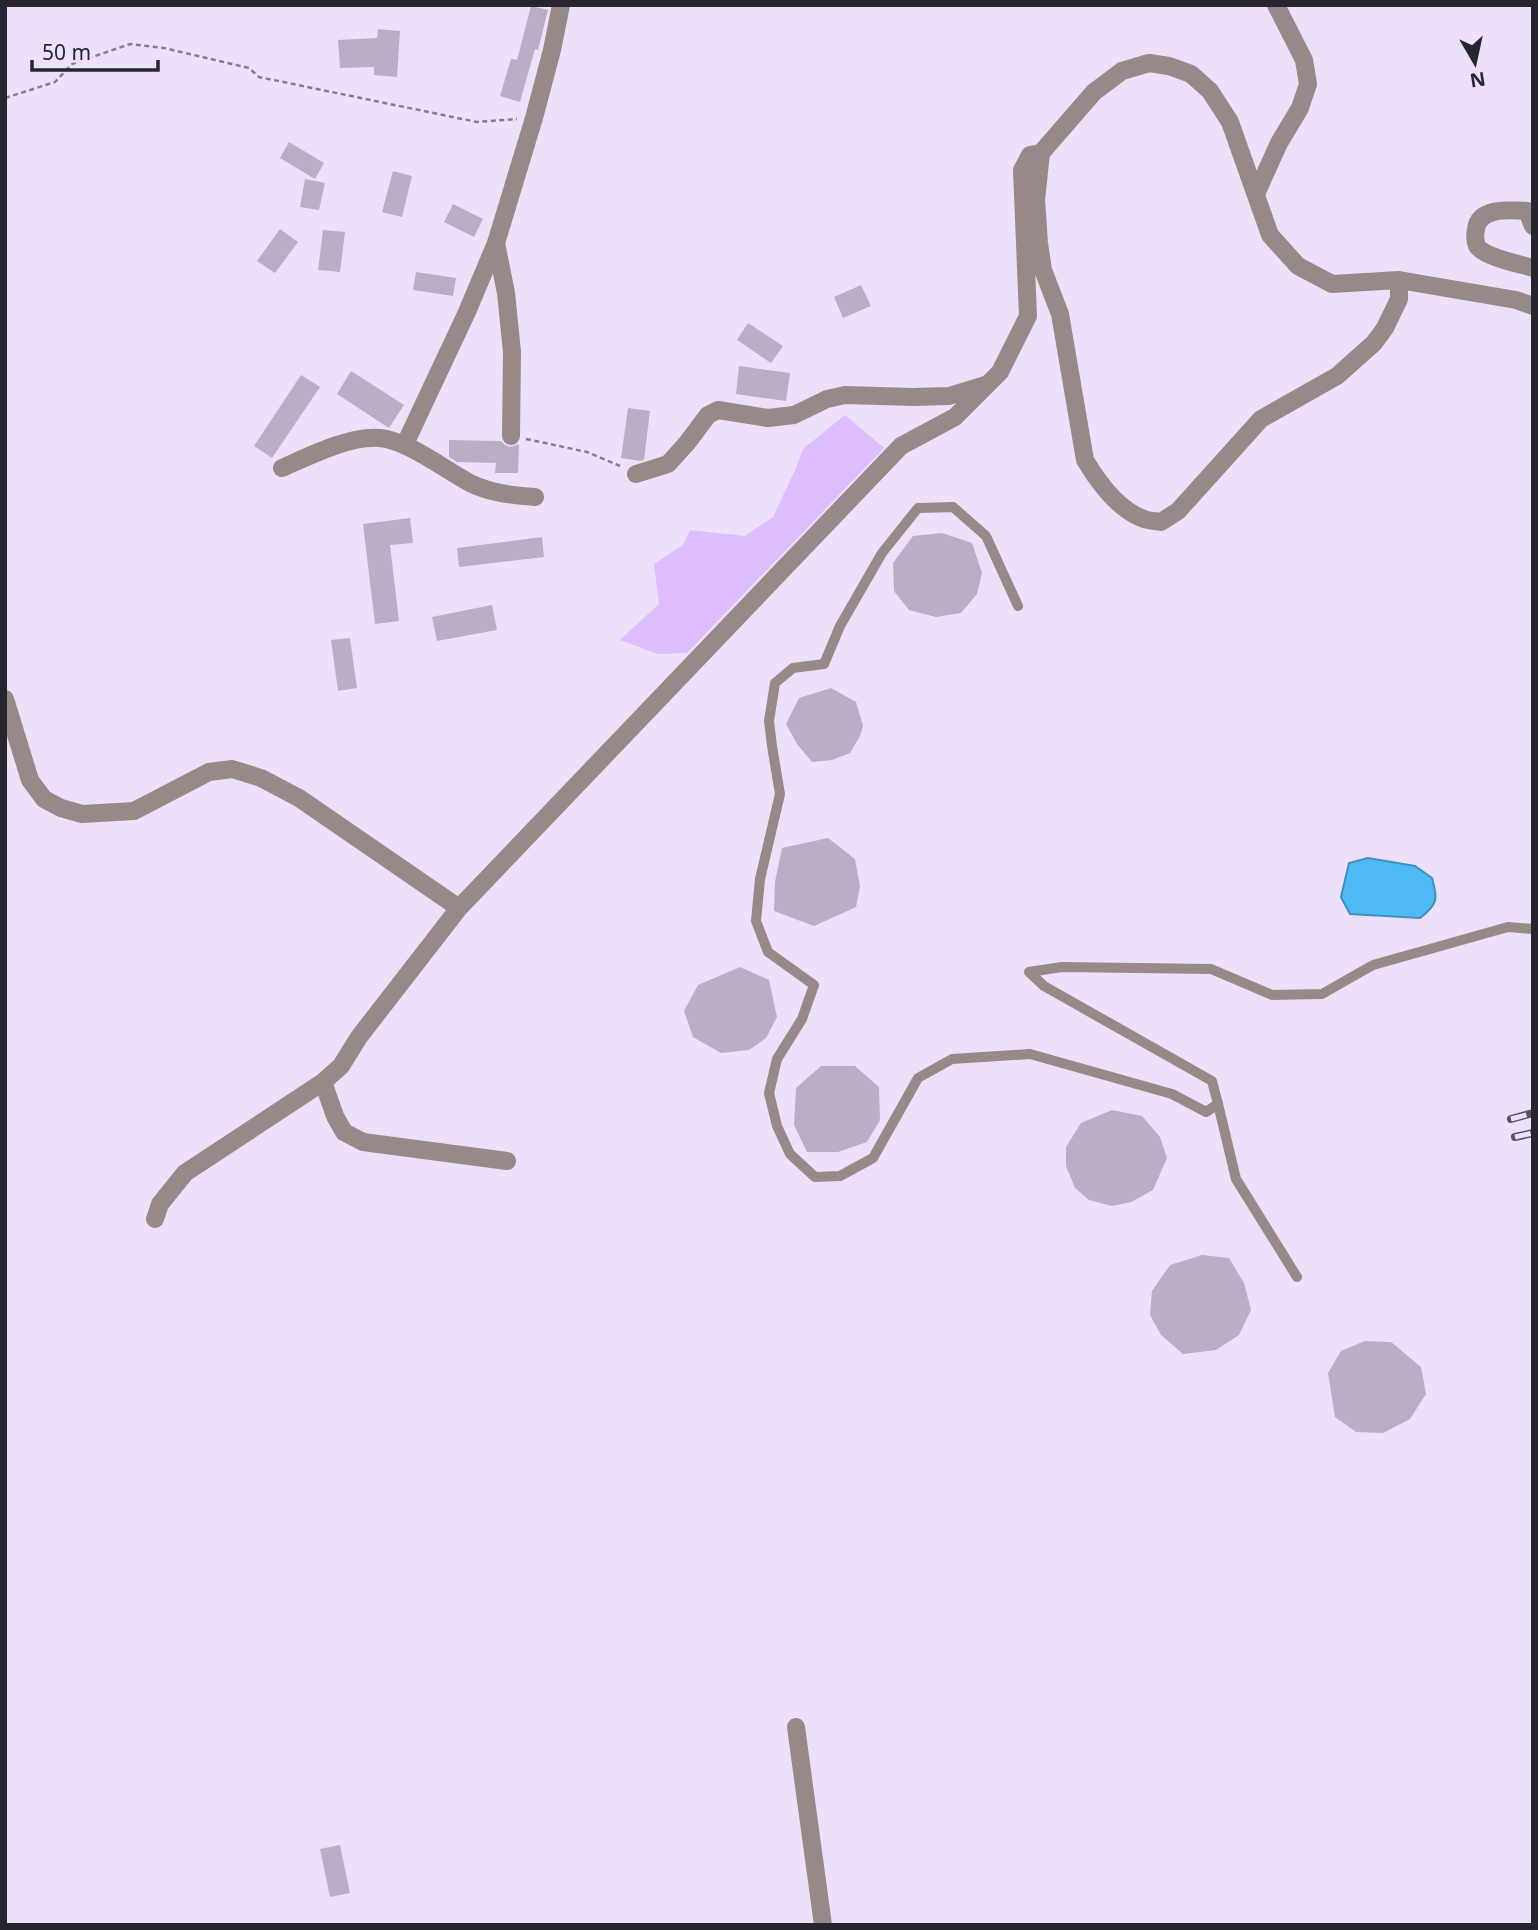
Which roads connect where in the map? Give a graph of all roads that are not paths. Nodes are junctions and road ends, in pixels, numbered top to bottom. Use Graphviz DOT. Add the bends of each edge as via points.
graph roads {
  1 [pos="562,5"];
  2 [pos="1276,5"];
  3 [pos="1041,153"];
  4 [pos="1256,194"];
  5 [pos="1531,214"];
  6 [pos="496,243"];
  7 [pos="1533,268"];
  8 [pos="1399,280"];
  9 [pos="1533,306"];
  10 [pos="988,384"];
  11 [pos="511,436"];
  12 [pos="405,444"];
  13 [pos="282,468"];
  14 [pos="636,474"];
  15 [pos="535,497"];
  16 [pos="1018,606"];
  17 [pos="5,699"];
  18 [pos="459,908"];
  19 [pos="1533,929"];
  20 [pos="323,1082"];
  21 [pos="1218,1104"];
  22 [pos="507,1161"];
  23 [pos="155,1219"];
  24 [pos="1297,1277"];
  25 [pos="796,1727"];
  26 [pos="822,1925"];
  1 -- 6 [label="street"];
  2 -- 4 [label="street" via="1304,60 1308,84"];
  3 -- 4 [label="street" via="1094,92 1122,71 1149,63 1169,66 1191,74 1210,91 1230,122"];
  3 -- 8 [label="street" via="1036,200 1039,243 1043,270 1060,314 1085,460 1120,504 1144,519 1161,522 1178,511 1261,419 1337,376 1374,343 1399,299"];
  3 -- 10 [label="street" via="1030,155 1022,170 1028,316 1000,372"];
  4 -- 8 [label="street" via="1270,235 1298,266 1332,284"];
  5 -- 7 [label="street" via="1499,210 1486,215 1477,224 1475,236 1488,254"];
  6 -- 11 [label="street" via="512,352"];
  6 -- 12 [label="street"];
  8 -- 9 [label="street"];
  10 -- 14 [label="street" via="949,396 845,395 794,415 768,418 718,410 708,415 668,464"];
  10 -- 18 [label="street" via="955,417 901,446"];
  12 -- 13 [label="street" via="380,438 353,441"];
  12 -- 15 [label="street" via="473,484 499,494"];
  16 -- 21 [label="lane" via="986,536 953,507 918,508 882,553 824,664 793,667 775,683 769,721 780,794 755,921 768,952 814,985 802,1019 777,1059 769,1093 777,1126 790,1154 815,1177 840,1176 873,1158 918,1078 952,1059 1030,1054 1172,1094 1206,1112"];
  17 -- 18 [label="street" via="30,780 44,799 61,808 82,814 134,811 209,772 232,769 299,798"];
  18 -- 20 [label="street" via="341,1066"];
  19 -- 21 [label="lane" via="1508,927 1373,965 1322,995 1272,995 1211,969 1062,967 1029,972 1044,986 1212,1082"];
  20 -- 22 [label="street" via="344,1132 363,1142"];
  20 -- 23 [label="street" via="185,1173"];
  21 -- 24 [label="lane" via="1236,1178"];
  25 -- 26 [label="street"];
}
